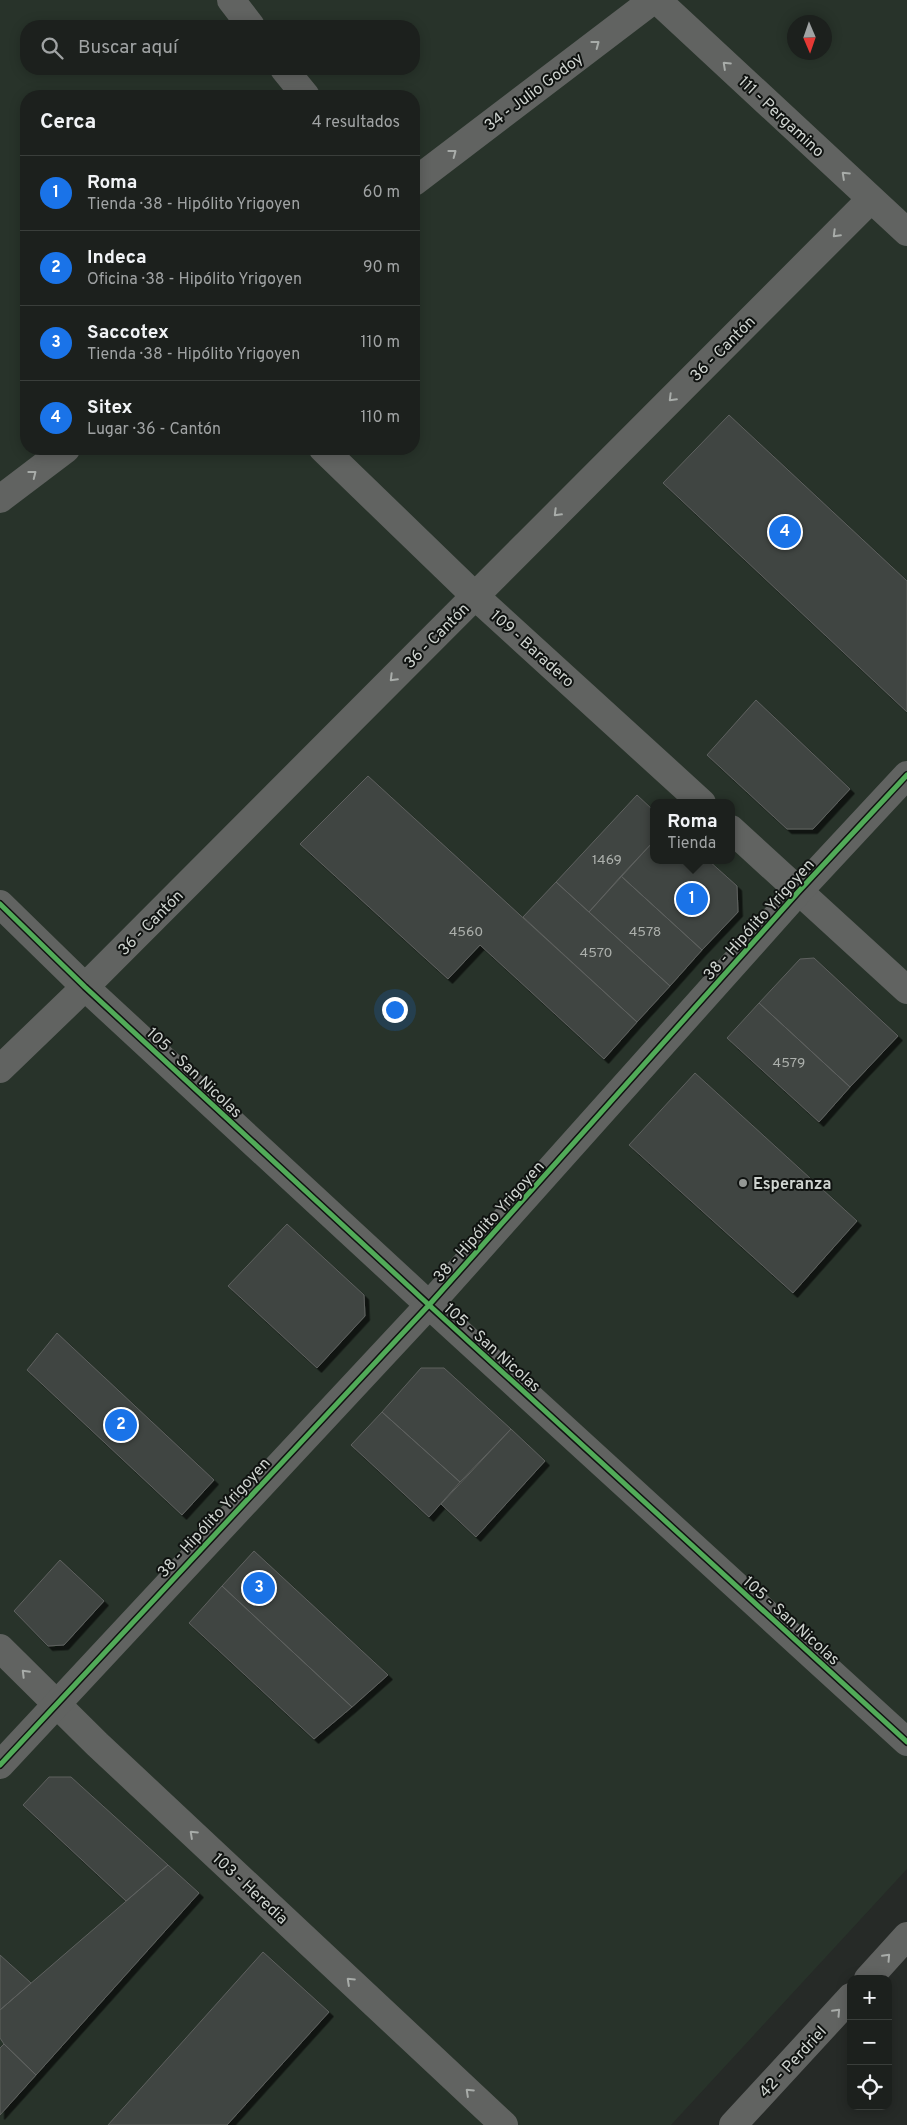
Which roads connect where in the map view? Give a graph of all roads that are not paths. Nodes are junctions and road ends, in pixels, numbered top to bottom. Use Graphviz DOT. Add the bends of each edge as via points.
graph roads {
  1 [pos="231,0"];
  2 [pos="655,0"];
  3 [pos="247,20"];
  4 [pos="289,75"];
  5 [pos="301,90"];
  6 [pos="420,177"];
  7 [pos="871,199"];
  8 [pos="907,232"];
  9 [pos="58,455"];
  10 [pos="329,455"];
  11 [pos="0,499"];
  12 [pos="475,596"];
  13 [pos="907,775"];
  14 [pos="698,799"];
  15 [pos="735,832"];
  16 [pos="799,891"];
  17 [pos="0,904"];
  18 [pos="85,987"];
  19 [pos="907,990"];
  20 [pos="0,1069"];
  21 [pos="429,1305"];
  22 [pos="0,1648"];
  23 [pos="56,1704"];
  24 [pos="907,1742"];
  25 [pos="0,1765"];
  26 [pos="907,1936"];
  27 [pos="872,1975"];
  28 [pos="847,2001"];
  29 [pos="504,2125"];
  30 [pos="733,2125"];
  1 -- 3 [label="street"];
  6 -- 2 [label="street, 34 - Julio Godoy, one-way"];
  7 -- 2 [label="street, 111 - Pergamino, one-way"];
  4 -- 5 [label="street"];
  7 -- 8 [label="street, 111 - Pergamino"];
  7 -- 12 [label="street, 36 - Cantón, one-way"];
  11 -- 9 [label="street, one-way"];
  10 -- 12 [label="street, 109 - Baradero"];
  12 -- 14 [label="street, 109 - Baradero"];
  12 -- 18 [label="street, 36 - Cantón, one-way"];
  13 -- 16 [label="street, 38 - Hipólito Yrigoyen"];
  15 -- 16 [label="street"];
  16 -- 19 [label="street"];
  16 -- 21 [label="street, 38 - Hipólito Yrigoyen"];
  17 -- 18 [label="street, 105 - San Nicolas"];
  18 -- 20 [label="street, 36 - Cantón"];
  18 -- 21 [label="street, 105 - San Nicolas"];
  21 -- 23 [label="street, 38 - Hipólito Yrigoyen"];
  21 -- 24 [label="street, 105 - San Nicolas"];
  23 -- 22 [label="street, 103 - Heredia, one-way"];
  23 -- 25 [label="street, 38 - Hipólito Yrigoyen"];
  29 -- 23 [label="street, 103 - Heredia, one-way"];
  27 -- 26 [label="street, one-way"];
  30 -- 28 [label="street, 42 - Perdriel, one-way"];
}
